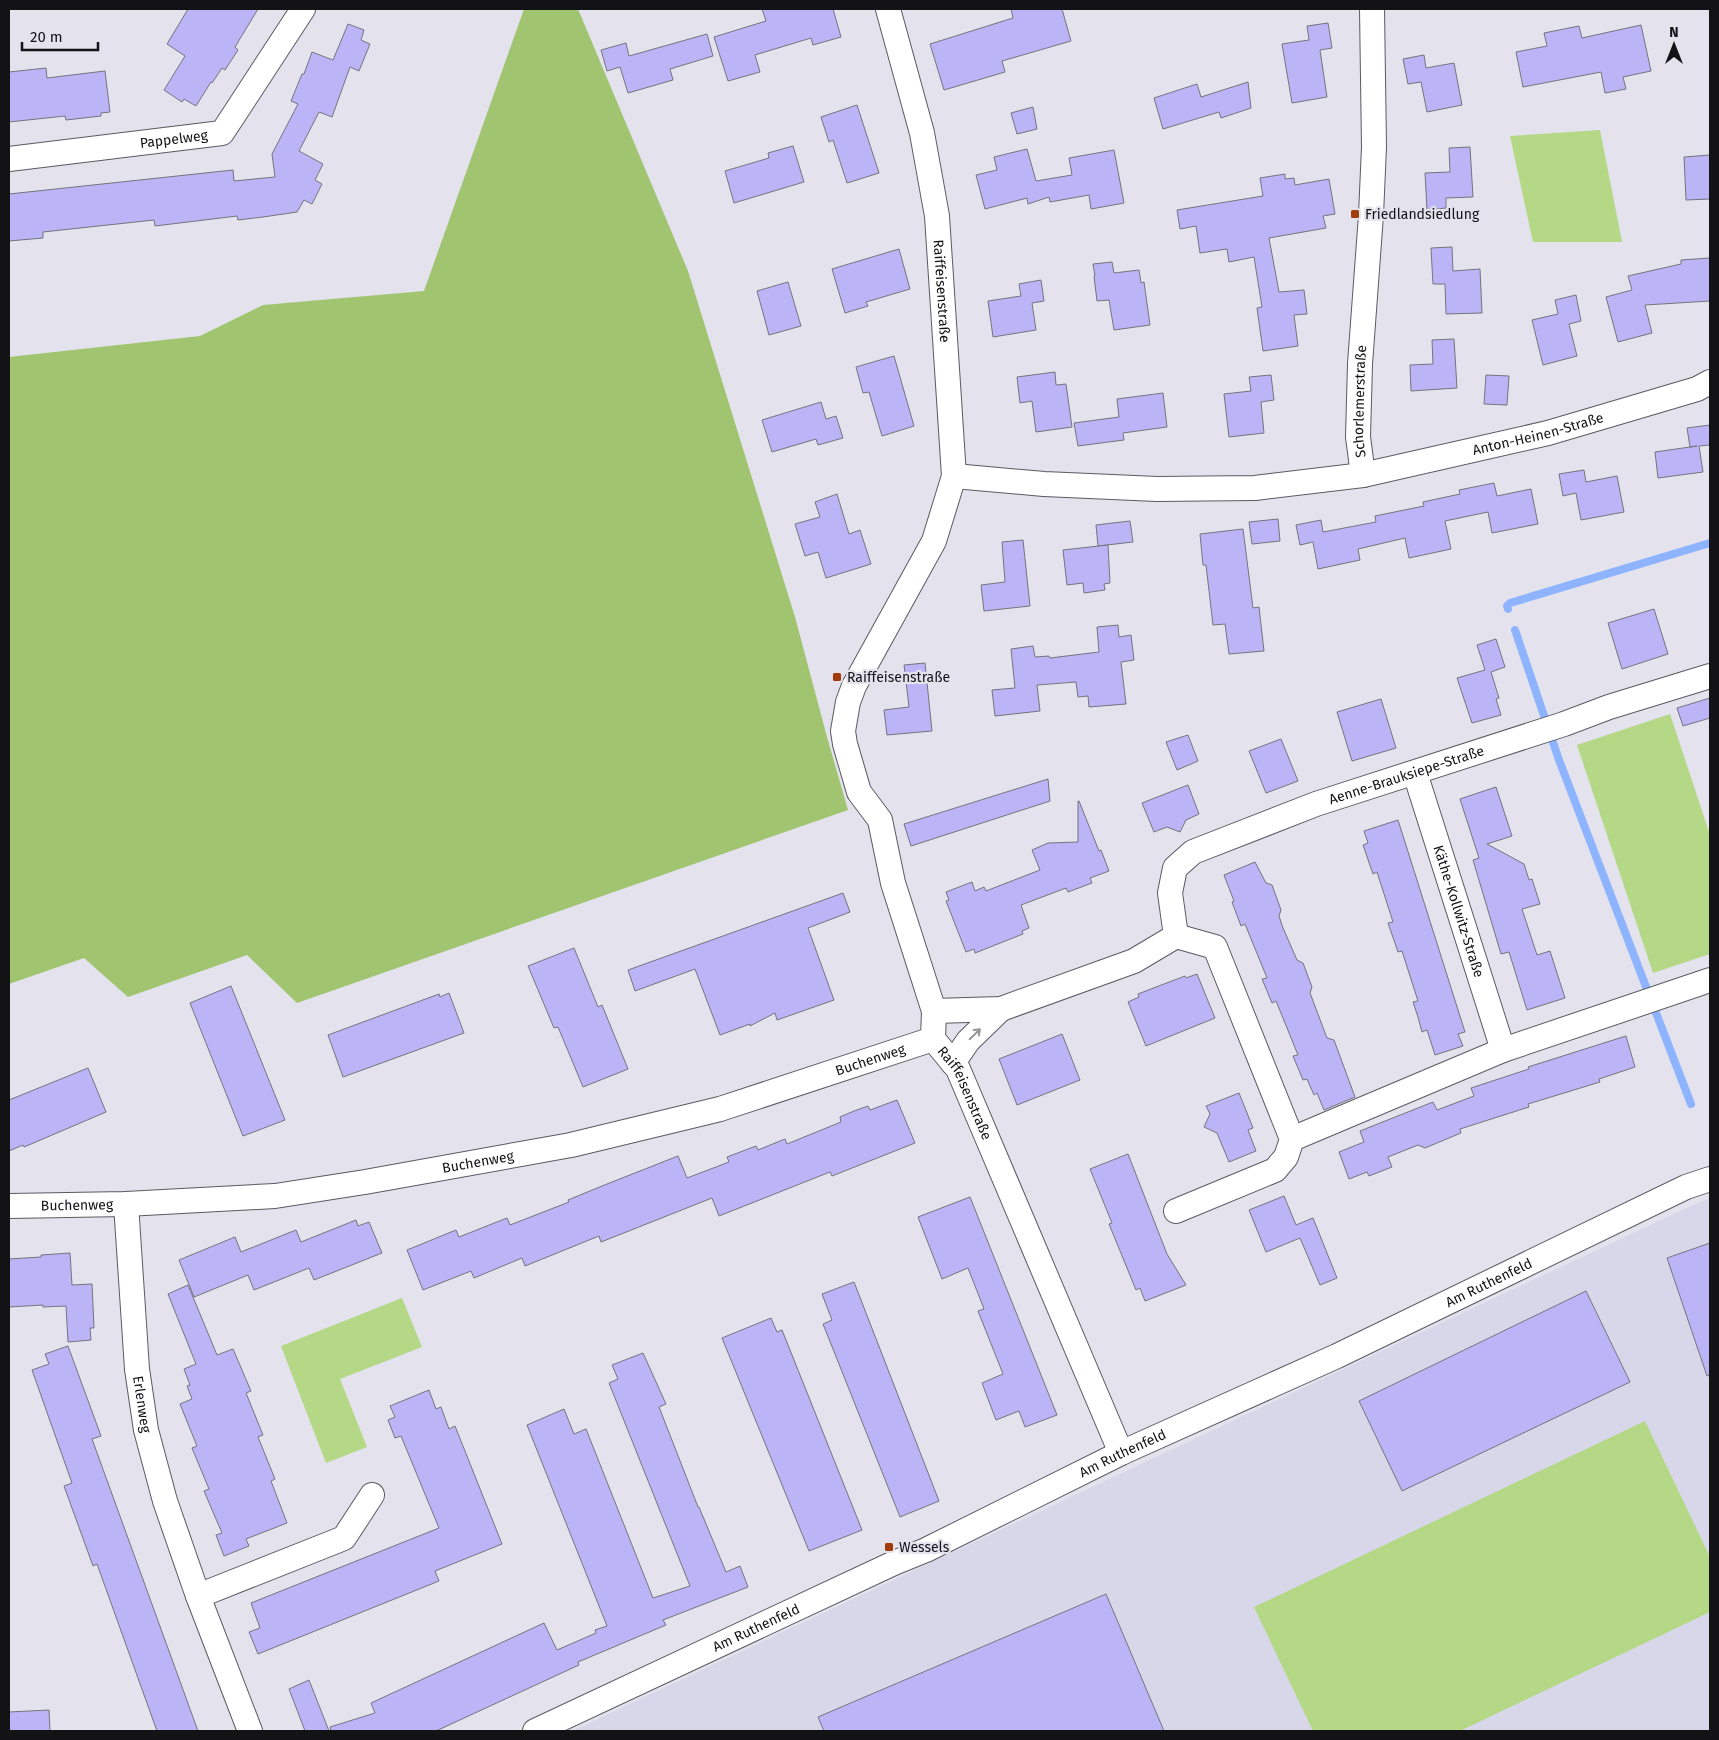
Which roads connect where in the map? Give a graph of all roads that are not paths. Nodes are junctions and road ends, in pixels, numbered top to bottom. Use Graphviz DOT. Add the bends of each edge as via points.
graph roads {
  1 [pos="303,9"];
  2 [pos="888,9"];
  3 [pos="1372,9"];
  4 [pos="9,159"];
  5 [pos="1710,382"];
  6 [pos="1363,475"];
  7 [pos="954,476"];
  8 [pos="1710,676"];
  9 [pos="1415,773"];
  10 [pos="1176,936"];
  11 [pos="1710,980"];
  12 [pos="1001,1009"];
  13 [pos="934,1011"];
  14 [pos="933,1039"];
  15 [pos="1503,1050"];
  16 [pos="953,1063"];
  17 [pos="1292,1139"];
  18 [pos="1710,1178"];
  19 [pos="126,1204"];
  20 [pos="9,1206"];
  21 [pos="1176,1211"];
  22 [pos="1121,1453"];
  23 [pos="372,1495"];
  24 [pos="198,1596"];
  25 [pos="250,1731"];
  26 [pos="535,1731"];
  1 -- 4 [label="street, Pappelweg" via="222,133"];
  2 -- 7 [label="street, Raiffeisenstraße" via="922,133 937,216"];
  3 -- 6 [label="street, Schorlemerstraße" via="1374,147 1358,437"];
  5 -- 6 [label="street, Anton-Heinen-Straße" via="1697,389 1548,433"];
  6 -- 7 [label="street, Schorlemerstraße" via="1255,488 1156,490"];
  7 -- 13 [label="street, Raiffeisenstraße" via="934,541 854,686 843,731 859,792 880,820 893,883"];
  8 -- 9 [label="street, Aenne-Brauksiepe-Straße"];
  9 -- 10 [label="street, Aenne-Brauksiepe-Straße" via="1316,804 1193,852 1175,868 1170,893"];
  9 -- 15 [label="street, Käthe-Kollwitz-Straße"];
  10 -- 12 [label="street" via="1134,961"];
  10 -- 17 [label="street" via="1216,947"];
  11 -- 15 [label="street"];
  12 -- 13 [label="street"];
  16 -- 12 [label="street, one-way" via="968,1041"];
  13 -- 14 [label="street, Raiffeisenstraße"];
  14 -- 16 [label="street, Raiffeisenstraße"];
  14 -- 19 [label="street, Buchenweg" via="720,1109 571,1145 275,1196"];
  15 -- 17 [label="street"];
  16 -- 22 [label="street, Raiffeisenstraße"];
  17 -- 21 [label="street" via="1286,1156 1275,1170"];
  18 -- 22 [label="street, Am Ruthenfeld" via="1337,1356"];
  19 -- 20 [label="street, Buchenweg"];
  19 -- 24 [label="street, Erlenweg" via="137,1370 146,1430 165,1501"];
  22 -- 26 [label="street, Am Ruthenfeld" via="926,1550"];
  23 -- 24 [label="street" via="344,1538"];
  24 -- 25 [label="street, Erlenweg"];
}
